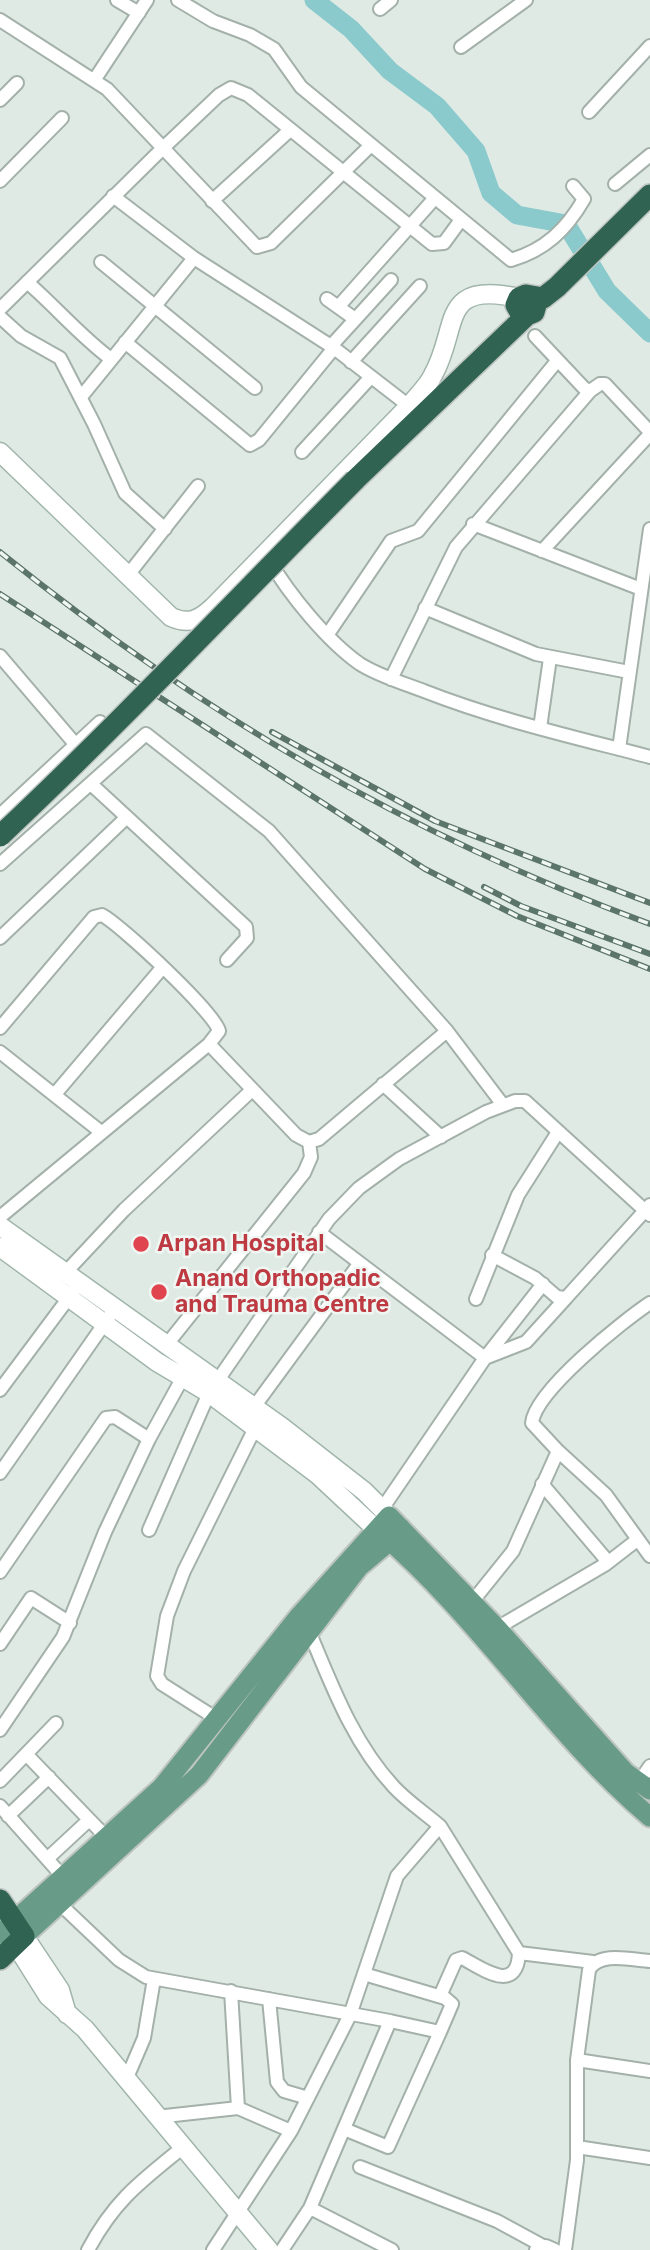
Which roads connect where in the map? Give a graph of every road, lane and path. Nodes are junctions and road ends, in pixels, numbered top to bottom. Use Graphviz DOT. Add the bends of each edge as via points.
graph roads {
  1 [pos="117,0"];
  2 [pos="148,0"];
  3 [pos="178,0"];
  4 [pos="391,0"];
  5 [pos="526,0"];
  6 [pos="380,9"];
  7 [pos="139,13"];
  8 [pos="0,20"];
  9 [pos="650,46"];
  10 [pos="461,47"];
  11 [pos="95,79"];
  12 [pos="17,83"];
  13 [pos="0,100"];
  14 [pos="589,112"];
  15 [pos="62,118"];
  16 [pos="290,130"];
  17 [pos="370,146"];
  18 [pos="163,148"];
  19 [pos="650,155"];
  20 [pos="343,173"];
  21 [pos="0,181"];
  22 [pos="615,184"];
  23 [pos="573,186"];
  24 [pos="113,196"];
  25 [pos="646,198"];
  26 [pos="434,199"];
  27 [pos="212,201"];
  28 [pos="460,221"];
  29 [pos="410,226"];
  30 [pos="194,258"];
  31 [pos="101,262"];
  32 [pos="391,280"];
  33 [pos="27,282"];
  34 [pos="420,286"];
  35 [pos="526,304"];
  36 [pos="156,305"];
  37 [pos="0,309"];
  38 [pos="0,317"];
  39 [pos="355,319"];
  40 [pos="535,336"];
  41 [pos="125,342"];
  42 [pos="332,347"];
  43 [pos="111,359"];
  44 [pos="557,361"];
  45 [pos="351,362"];
  46 [pos="370,378"];
  47 [pos="255,388"];
  48 [pos="590,391"];
  49 [pos="81,397"];
  50 [pos="409,406"];
  51 [pos="650,433"];
  52 [pos="0,452"];
  53 [pos="302,452"];
  54 [pos="198,486"];
  55 [pos="473,524"];
  56 [pos="165,529"];
  57 [pos="650,529"];
  58 [pos="542,551"];
  59 [pos="266,553"];
  60 [pos="128,575"];
  61 [pos="641,589"];
  62 [pos="425,608"];
  63 [pos="328,634"];
  64 [pos="0,656"];
  65 [pos="550,658"];
  66 [pos="629,672"];
  67 [pos="391,679"];
  68 [pos="100,722"];
  69 [pos="540,728"];
  70 [pos="76,745"];
  71 [pos="619,749"];
  72 [pos="650,757"];
  73 [pos="91,784"];
  74 [pos="0,815"];
  75 [pos="127,817"];
  76 [pos="0,836"];
  77 [pos="0,864"];
  78 [pos="0,938"];
  79 [pos="227,960"];
  80 [pos="162,968"];
  81 [pos="0,1028"];
  82 [pos="447,1031"];
  83 [pos="209,1044"];
  84 [pos="0,1052"];
  85 [pos="383,1084"];
  86 [pos="252,1090"];
  87 [pos="55,1094"];
  88 [pos="503,1105"];
  89 [pos="101,1132"];
  90 [pos="558,1132"];
  91 [pos="441,1137"];
  92 [pos="309,1142"];
  93 [pos="648,1210"];
  94 [pos="0,1217"];
  95 [pos="0,1226"];
  96 [pos="319,1232"];
  97 [pos="0,1247"];
  98 [pos="492,1255"];
  99 [pos="359,1264"];
  100 [pos="73,1277"];
  101 [pos="543,1284"];
  102 [pos="69,1297"];
  103 [pos="566,1298"];
  104 [pos="476,1299"];
  105 [pos="650,1303"];
  106 [pos="116,1307"];
  107 [pos="103,1322"];
  108 [pos="168,1343"];
  109 [pos="485,1359"];
  110 [pos="183,1377"];
  111 [pos="213,1386"];
  112 [pos="0,1390"];
  113 [pos="257,1416"];
  114 [pos="149,1439"];
  115 [pos="558,1451"];
  116 [pos="0,1473"];
  117 [pos="542,1484"];
  118 [pos="388,1525"];
  119 [pos="149,1530"];
  120 [pos="637,1540"];
  121 [pos="650,1556"];
  122 [pos="606,1564"];
  123 [pos="0,1572"];
  124 [pos="472,1602"];
  125 [pos="69,1623"];
  126 [pos="497,1628"];
  127 [pos="309,1631"];
  128 [pos="0,1644"];
  129 [pos="217,1719"];
  130 [pos="56,1723"];
  131 [pos="0,1730"];
  132 [pos="26,1754"];
  133 [pos="49,1777"];
  134 [pos="646,1779"];
  135 [pos="0,1781"];
  136 [pos="4,1811"];
  137 [pos="650,1817"];
  138 [pos="89,1820"];
  139 [pos="440,1826"];
  140 [pos="107,1838"];
  141 [pos="47,1859"];
  142 [pos="64,1878"];
  143 [pos="0,1900"];
  144 [pos="60,1904"];
  145 [pos="9,1935"];
  146 [pos="519,1953"];
  147 [pos="650,1961"];
  148 [pos="593,1962"];
  149 [pos="364,1973"];
  150 [pos="154,1979"];
  151 [pos="231,1991"];
  152 [pos="440,1996"];
  153 [pos="269,1999"];
  154 [pos="350,2015"];
  155 [pos="390,2021"];
  156 [pos="440,2032"];
  157 [pos="577,2060"];
  158 [pos="650,2071"];
  159 [pos="126,2080"];
  160 [pos="308,2098"];
  161 [pos="239,2108"];
  162 [pos="156,2116"];
  163 [pos="344,2129"];
  164 [pos="291,2131"];
  165 [pos="578,2147"];
  166 [pos="182,2148"];
  167 [pos="650,2158"];
  168 [pos="360,2166"];
  169 [pos="310,2208"];
  170 [pos="238,2212"];
  171 [pos="545,2248"];
  172 [pos="88,2250"];
  173 [pos="213,2250"];
  174 [pos="269,2250"];
  175 [pos="282,2250"];
  176 [pos="392,2250"];
  177 [pos="565,2250"];
  1 -- 7 [label="street"];
  2 -- 7 [label="street"];
  3 -- 17 [label="street" via="274,49 292,79"];
  4 -- 6 [label="street"];
  5 -- 10 [label="street"];
  7 -- 11 [label="street"];
  8 -- 11 [label="street"];
  9 -- 14 [label="street"];
  11 -- 18 [label="street"];
  12 -- 13 [label="street"];
  15 -- 21 [label="street"];
  16 -- 18 [label="street" via="248,95 231,89"];
  16 -- 20 [label="street"];
  16 -- 27 [label="street"];
  17 -- 20 [label="street"];
  17 -- 26 [label="street"];
  18 -- 24 [label="street"];
  18 -- 27 [label="street"];
  19 -- 22 [label="street"];
  20 -- 27 [label="street" via="264,247 252,244"];
  20 -- 29 [label="street"];
  23 -- 28 [label="street" via="584,200 555,237 535,253 511,260"];
  24 -- 30 [label="street"];
  24 -- 33 [label="street"];
  25 -- 35 [label="highway" via="557,287"];
  26 -- 28 [label="street"];
  26 -- 29 [label="street"];
  28 -- 29 [label="street" via="439,245"];
  29 -- 39 [label="street" via="333,303"];
  30 -- 36 [label="street"];
  30 -- 42 [label="street"];
  31 -- 36 [label="street"];
  32 -- 39 [label="street"];
  33 -- 37 [label="street"];
  33 -- 43 [label="street"];
  34 -- 45 [label="street"];
  35 -- 50 [label="street" via="483,293 464,302 452,316 433,376"];
  35 -- 76 [label="highway, bridge" via="107,735"];
  36 -- 41 [label="street"];
  36 -- 47 [label="street"];
  38 -- 49 [label="street" via="29,341 56,354"];
  39 -- 42 [label="street"];
  40 -- 44 [label="street"];
  41 -- 42 [label="street" via="250,445 259,440"];
  41 -- 43 [label="street"];
  42 -- 45 [label="street"];
  43 -- 49 [label="street"];
  44 -- 48 [label="street"];
  44 -- 63 [label="street" via="418,531 391,541"];
  45 -- 46 [label="street"];
  46 -- 50 [label="street"];
  46 -- 53 [label="street"];
  48 -- 51 [label="street" via="605,384"];
  48 -- 55 [label="street"];
  49 -- 56 [label="street" via="125,494"];
  50 -- 59 [label="street"];
  51 -- 58 [label="street"];
  52 -- 60 [label="street"];
  54 -- 56 [label="street"];
  55 -- 58 [label="street"];
  55 -- 62 [label="street"];
  56 -- 60 [label="street"];
  57 -- 61 [label="street"];
  58 -- 61 [label="street"];
  59 -- 60 [label="street" via="194,622 171,617"];
  59 -- 63 [label="street" via="282,583"];
  61 -- 66 [label="street"];
  62 -- 65 [label="street"];
  62 -- 67 [label="street"];
  63 -- 67 [label="street" via="361,664"];
  64 -- 70 [label="street"];
  65 -- 66 [label="street"];
  65 -- 69 [label="street"];
  66 -- 71 [label="street"];
  67 -- 69 [label="street"];
  68 -- 70 [label="street"];
  69 -- 71 [label="street"];
  70 -- 74 [label="street"];
  71 -- 72 [label="street"];
  73 -- 75 [label="street"];
  73 -- 77 [label="street"];
  73 -- 82 [label="street" via="146,734 269,831"];
  75 -- 78 [label="street"];
  75 -- 79 [label="street" via="246,927 247,938"];
  80 -- 81 [label="street" via="105,916 98,916"];
  80 -- 83 [label="street" via="219,1027"];
  80 -- 87 [label="street"];
  82 -- 85 [label="street"];
  82 -- 88 [label="street"];
  83 -- 86 [label="street"];
  83 -- 89 [label="street"];
  84 -- 87 [label="street"];
  85 -- 91 [label="street"];
  85 -- 92 [label="street" via="319,1139"];
  86 -- 92 [label="street" via="296,1135"];
  86 -- 100 [label="street" via="124,1210"];
  87 -- 89 [label="street"];
  88 -- 90 [label="street" via="525,1101"];
  88 -- 91 [label="street"];
  89 -- 94 [label="street"];
  90 -- 93 [label="street"];
  90 -- 98 [label="street" via="528,1176"];
  91 -- 96 [label="street" via="378,1173"];
  92 -- 108 [label="street" via="312,1157 304,1173"];
  93 -- 103 [label="street"];
  95 -- 100 [label="street"];
  96 -- 99 [label="street"];
  96 -- 111 [label="street"];
  97 -- 102 [label="street"];
  98 -- 101 [label="street"];
  98 -- 104 [label="street"];
  99 -- 109 [label="street"];
  99 -- 113 [label="street"];
  100 -- 102 [label="street"];
  100 -- 106 [label="street"];
  101 -- 103 [label="street" via="557,1297"];
  101 -- 109 [label="street"];
  102 -- 107 [label="street"];
  102 -- 112 [label="street"];
  103 -- 109 [label="street" via="526,1342"];
  105 -- 115 [label="street" via="594,1346 539,1406 532,1423"];
  106 -- 107 [label="street"];
  106 -- 108 [label="street"];
  107 -- 110 [label="street"];
  107 -- 116 [label="street"];
  108 -- 111 [label="street"];
  109 -- 118 [label="street"];
  110 -- 111 [label="street"];
  110 -- 114 [label="street"];
  111 -- 113 [label="street"];
  111 -- 119 [label="street"];
  113 -- 118 [label="street" via="317,1474"];
  113 -- 129 [label="street" via="184,1571 167,1616 157,1676 162,1685"];
  114 -- 123 [label="street" via="115,1417 106,1418"];
  114 -- 125 [label="street"];
  115 -- 117 [label="street"];
  115 -- 120 [label="street" via="606,1495"];
  117 -- 122 [label="street"];
  117 -- 124 [label="street" via="513,1551"];
  118 -- 124 [label="main road"];
  118 -- 127 [label="main road"];
  118 -- 129 [label="main road" via="300,1615"];
  118 -- 137 [label="main road" via="611,1784"];
  120 -- 121 [label="street"];
  120 -- 122 [label="street"];
  122 -- 126 [label="street"];
  124 -- 126 [label="main road"];
  125 -- 128 [label="street" via="32,1598"];
  125 -- 131 [label="street" via="55,1652"];
  126 -- 134 [label="main road" via="626,1773"];
  127 -- 139 [label="street" via="361,1743 394,1787"];
  127 -- 144 [label="main road" via="200,1775"];
  129 -- 140 [label="main road" via="162,1787"];
  130 -- 132 [label="street"];
  132 -- 133 [label="street"];
  132 -- 135 [label="street"];
  133 -- 136 [label="street"];
  133 -- 138 [label="street"];
  136 -- 141 [label="street"];
  138 -- 140 [label="street"];
  138 -- 141 [label="street"];
  139 -- 146 [label="street"];
  139 -- 149 [label="street" via="392,1886"];
  140 -- 142 [label="main road"];
  141 -- 142 [label="street"];
  142 -- 145 [label="main road"];
  143 -- 145 [label="highway"];
  144 -- 145 [label="main road"];
  144 -- 150 [label="street" via="128,1968"];
  145 -- 159 [label="street" via="60,1990 67,2014"];
  146 -- 148 [label="street"];
  146 -- 152 [label="street" via="512,1970 503,1977 494,1977 462,1958 456,1960"];
  147 -- 148 [label="street"];
  148 -- 157 [label="street"];
  149 -- 152 [label="street"];
  149 -- 154 [label="street"];
  150 -- 151 [label="street"];
  150 -- 159 [label="street" via="144,2038"];
  151 -- 153 [label="street"];
  151 -- 161 [label="street"];
  152 -- 156 [label="street" via="452,2004"];
  153 -- 154 [label="street"];
  153 -- 160 [label="street" via="277,2082 284,2091"];
  154 -- 155 [label="street"];
  154 -- 160 [label="street"];
  155 -- 156 [label="street"];
  155 -- 163 [label="street"];
  156 -- 163 [label="street" via="390,2145 383,2147"];
  157 -- 158 [label="street"];
  157 -- 165 [label="street"];
  159 -- 162 [label="street"];
  160 -- 164 [label="street"];
  161 -- 162 [label="street"];
  161 -- 164 [label="street"];
  162 -- 166 [label="street"];
  163 -- 169 [label="street"];
  164 -- 170 [label="street"];
  165 -- 167 [label="street"];
  165 -- 177 [label="street"];
  166 -- 170 [label="street"];
  166 -- 172 [label="street" via="125,2194"];
  168 -- 171 [label="street" via="497,2221"];
  169 -- 175 [label="street"];
  169 -- 176 [label="street"];
  170 -- 173 [label="street"];
  170 -- 174 [label="street"];
}
